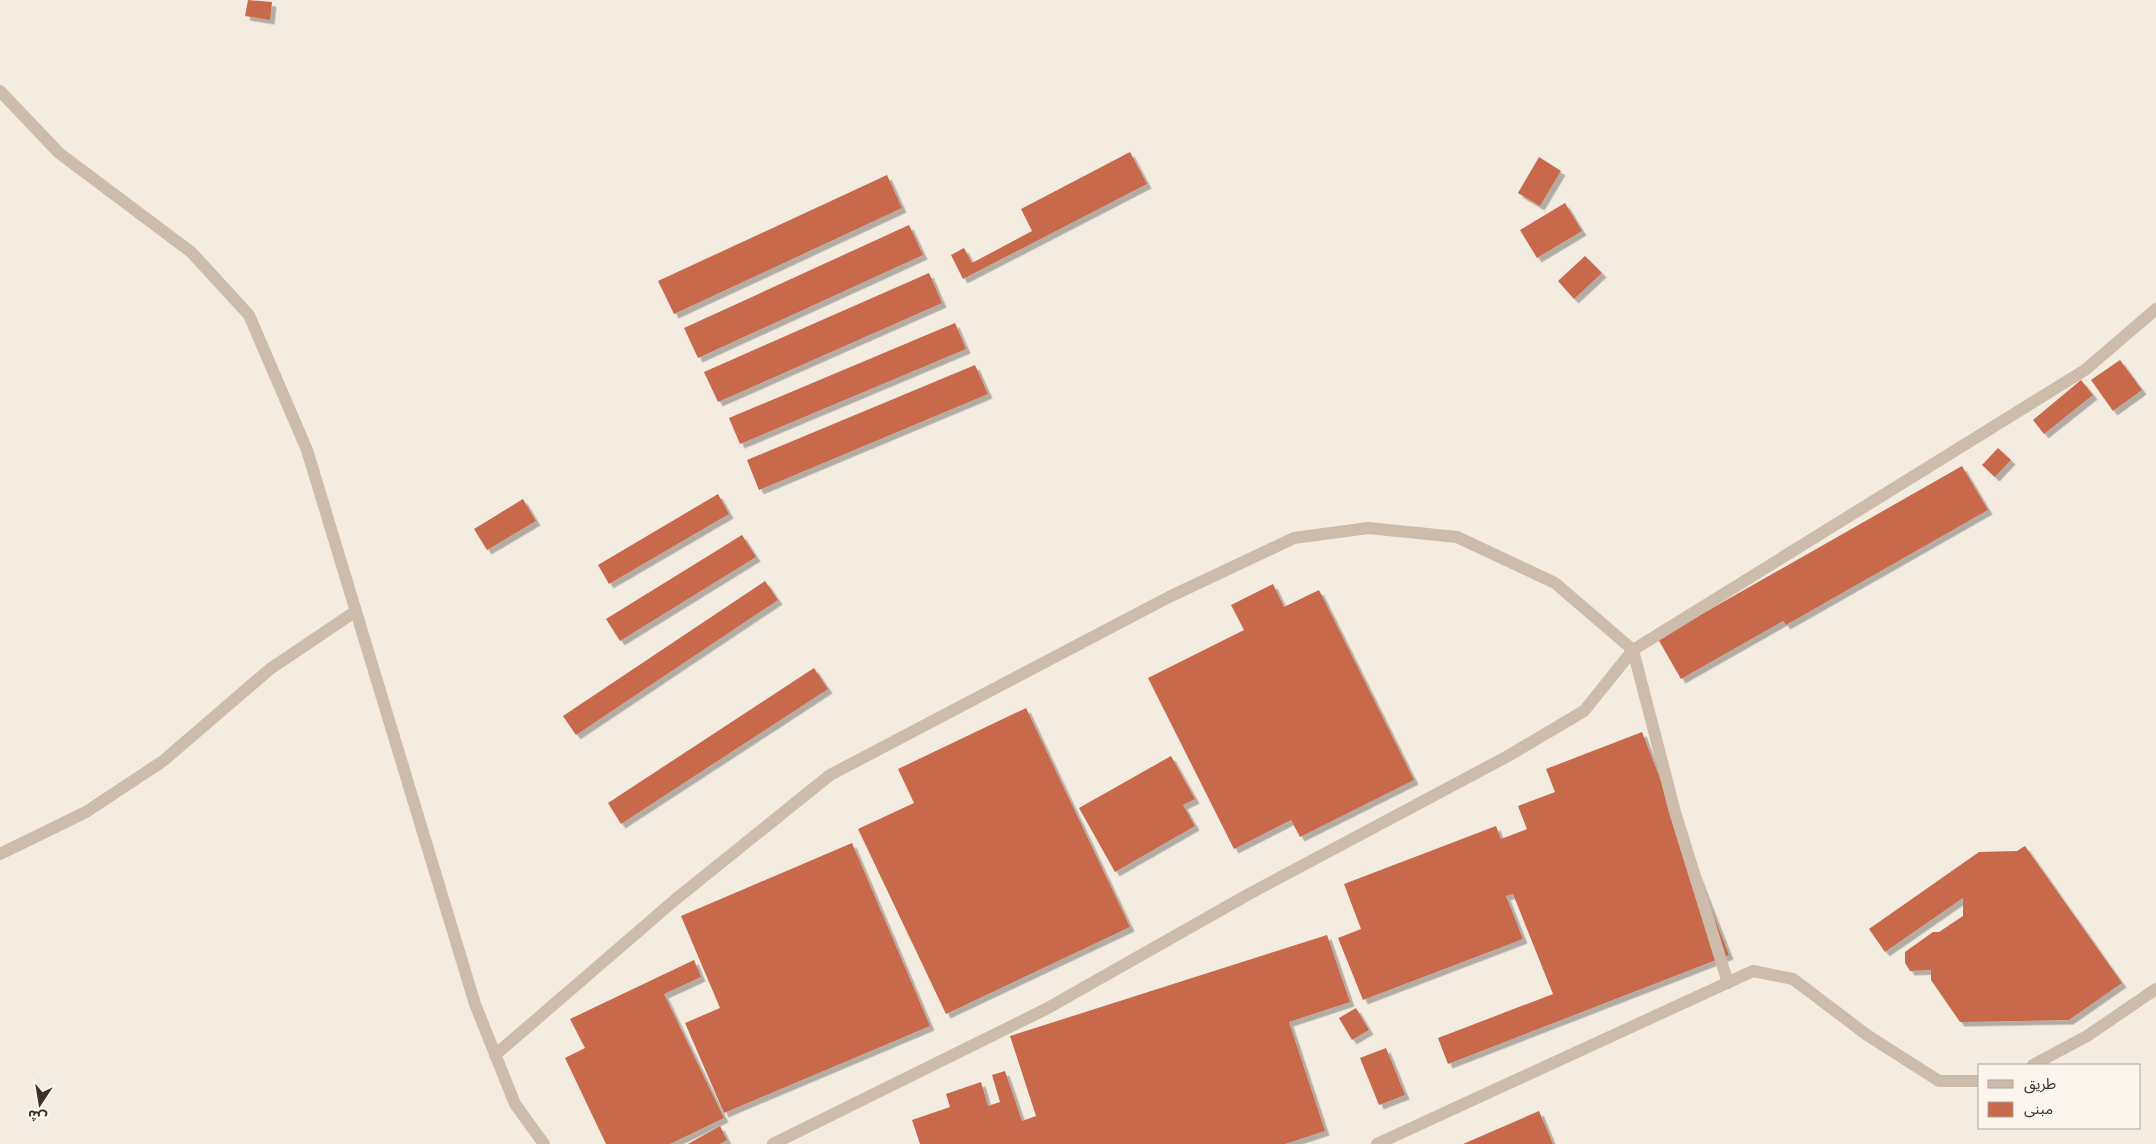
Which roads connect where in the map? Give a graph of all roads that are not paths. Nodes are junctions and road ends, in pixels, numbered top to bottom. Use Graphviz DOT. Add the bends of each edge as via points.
graph roads {
  1 [pos="0,91"];
  2 [pos="2156,309"];
  3 [pos="356,611"];
  4 [pos="1633,650"];
  5 [pos="0,854"];
  6 [pos="1728,983"];
  7 [pos="2156,989"];
  8 [pos="496,1055"];
  9 [pos="2035,1064"];
  10 [pos="1978,1081"];
  11 [pos="544,1144"];
  12 [pos="772,1144"];
  13 [pos="1377,1144"];
  1 -- 3 [label="street" via="58,153 191,252 249,315 307,450"];
  2 -- 4 [label="street" via="2085,370"];
  3 -- 5 [label="street" via="270,669 163,761 86,812"];
  3 -- 8 [label="street" via="475,1004"];
  4 -- 6 [label="street" via="1675,812"];
  4 -- 8 [label="street" via="1555,583 1458,537 1368,528 1294,538 1169,597 830,775 676,899"];
  4 -- 12 [label="street" via="1584,711 1516,751 1249,894 1046,1008"];
  6 -- 10 [label="street" via="1754,971 1793,979 1867,1035 1939,1081"];
  6 -- 13 [label="street"];
  7 -- 9 [label="street" via="2086,1036"];
  8 -- 11 [label="street" via="515,1104"];
}
